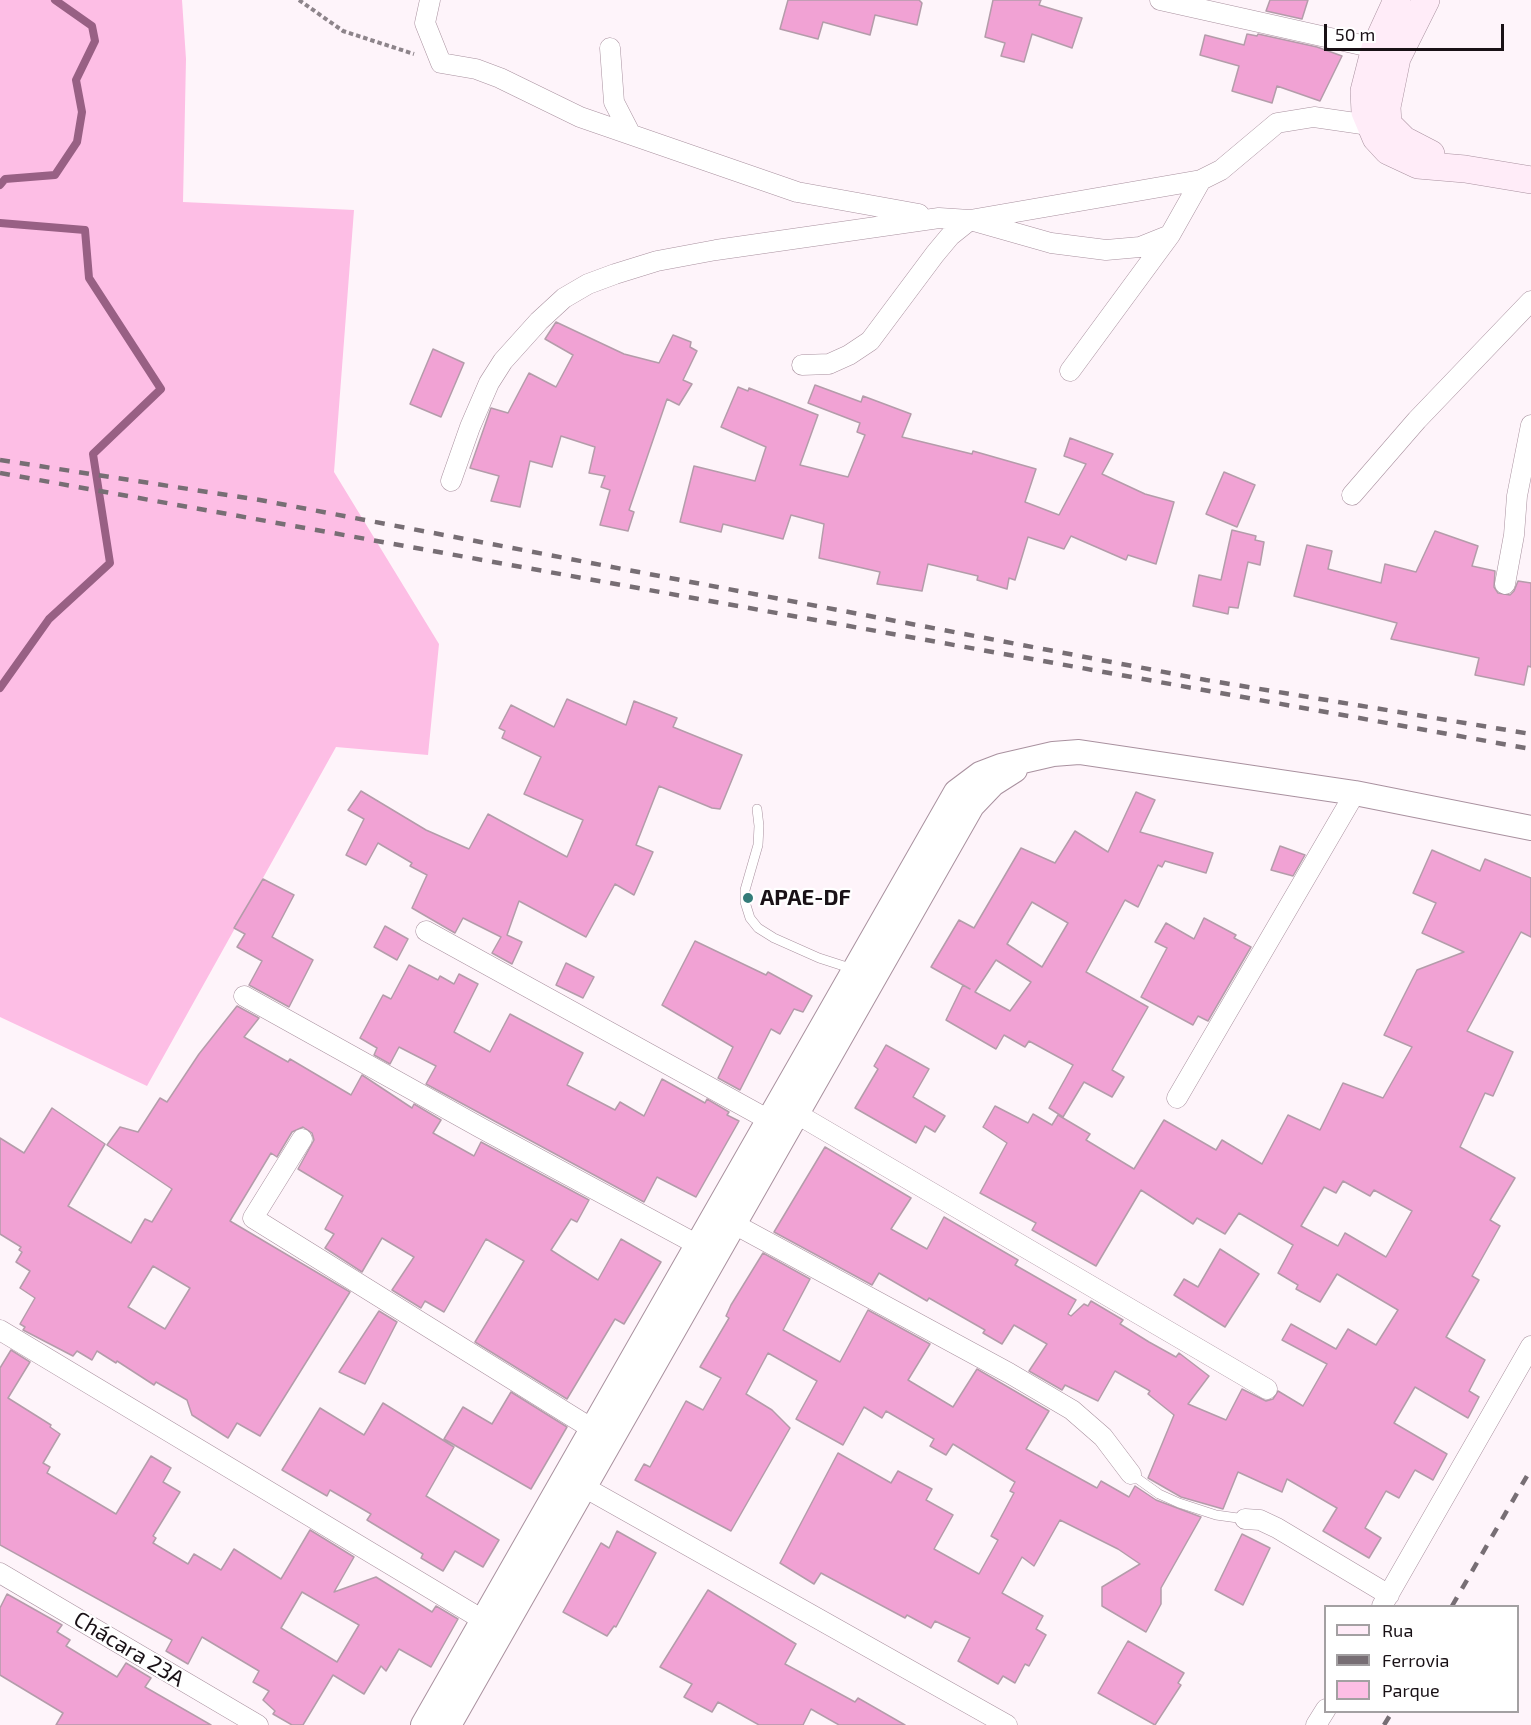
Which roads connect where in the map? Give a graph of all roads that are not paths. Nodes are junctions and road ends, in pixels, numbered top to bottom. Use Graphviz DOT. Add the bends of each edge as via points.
graph roads {
  1 [pos="430,0"];
  2 [pos="1160,0"];
  3 [pos="1397,0"];
  4 [pos="1426,0"];
  5 [pos="610,48"];
  6 [pos="1386,53"];
  7 [pos="1379,124"];
  8 [pos="630,133"];
  9 [pos="1201,180"];
  10 [pos="1531,180"];
  11 [pos="939,218"];
  12 [pos="970,220"];
  13 [pos="1170,235"];
  14 [pos="1531,301"];
  15 [pos="802,365"];
  16 [pos="1070,371"];
  17 [pos="1531,425"];
  18 [pos="452,482"];
  19 [pos="1352,495"];
  20 [pos="1505,584"];
  21 [pos="1023,762"];
  22 [pos="1355,793"];
  23 [pos="757,809"];
  24 [pos="1531,828"];
  25 [pos="426,931"];
  26 [pos="854,970"];
  27 [pos="244,996"];
  28 [pos="1177,1098"];
  29 [pos="797,1114"];
  30 [pos="769,1120"];
  31 [pos="302,1139"];
  32 [pos="734,1224"];
  33 [pos="698,1245"];
  34 [pos="0,1330"];
  35 [pos="1531,1346"];
  36 [pos="1267,1389"];
  37 [pos="594,1430"];
  38 [pos="1131,1474"];
  39 [pos="584,1487"];
  40 [pos="1245,1519"];
  41 [pos="0,1573"];
  42 [pos="1385,1601"];
  43 [pos="483,1620"];
  44 [pos="1324,1712"];
  45 [pos="258,1725"];
  46 [pos="423,1725"];
  47 [pos="449,1725"];
  48 [pos="1007,1725"];
  49 [pos="1316,1725"];
  1 -- 8 [label="street" via="425,23 441,63 476,69 580,117"];
  2 -- 6 [label="street"];
  3 -- 6 [label="main road"];
  4 -- 6 [label="main road"];
  5 -- 8 [label="street" via="614,102"];
  6 -- 7 [label="main road" via="1362,101"];
  7 -- 9 [label="street" via="1314,117 1277,123 1221,170"];
  7 -- 10 [label="main road" via="1388,151 1403,160 1432,168"];
  8 -- 11 [label="street" via="797,192"];
  9 -- 12 [label="street"];
  9 -- 13 [label="street"];
  11 -- 12 [label="street"];
  11 -- 18 [label="street" via="667,260 588,284 564,298 503,361 470,427"];
  12 -- 13 [label="street" via="1051,243 1106,250 1140,248"];
  12 -- 15 [label="street" via="935,254 870,341 829,364"];
  13 -- 16 [label="street"];
  14 -- 19 [label="street" via="1416,420"];
  17 -- 20 [label="street"];
  21 -- 22 [label="street" via="1053,754 1100,754"];
  21 -- 26 [label="street" via="980,774 956,792"];
  21 -- 29 [label="street" via="972,806"];
  22 -- 24 [label="street"];
  22 -- 28 [label="street"];
  23 -- 26 [label="lane" via="758,845 745,891 750,918 774,938"];
  25 -- 30 [label="street"];
  26 -- 30 [label="street"];
  27 -- 33 [label="street"];
  29 -- 32 [label="street"];
  29 -- 36 [label="street"];
  30 -- 33 [label="street"];
  31 -- 37 [label="street" via="253,1218"];
  32 -- 38 [label="street" via="1072,1410 1103,1437"];
  32 -- 39 [label="street"];
  33 -- 37 [label="street"];
  34 -- 43 [label="street"];
  35 -- 42 [label="street"];
  37 -- 43 [label="street"];
  38 -- 40 [label="lane" via="1179,1503"];
  39 -- 47 [label="street"];
  39 -- 48 [label="street"];
  40 -- 42 [label="street" via="1260,1520 1277,1528"];
  41 -- 45 [label="street, Chácara 23A"];
  43 -- 46 [label="street"];
  44 -- 49 [label="street"];
}
